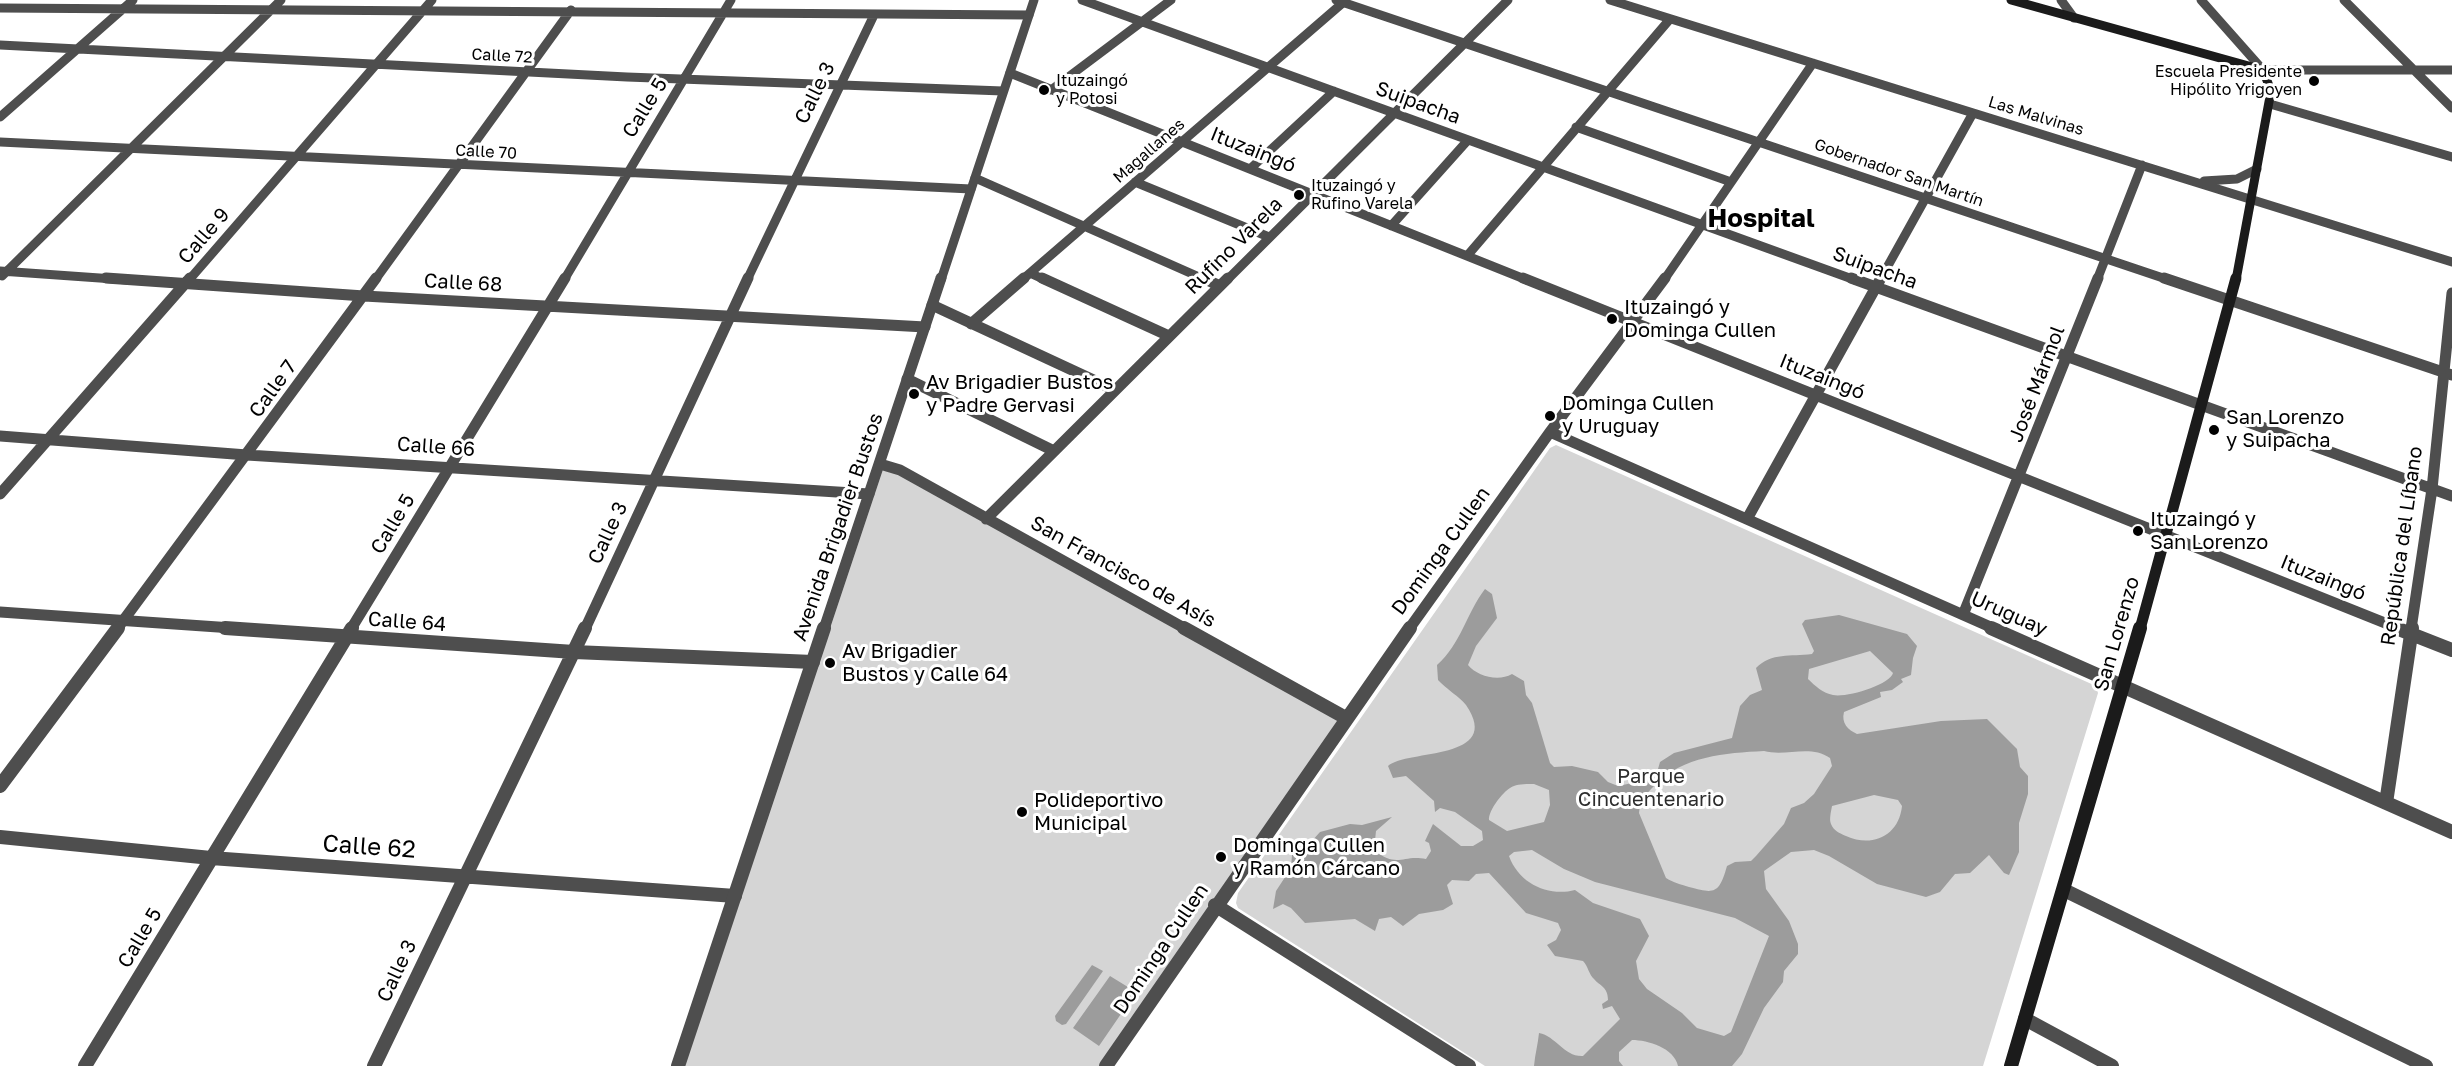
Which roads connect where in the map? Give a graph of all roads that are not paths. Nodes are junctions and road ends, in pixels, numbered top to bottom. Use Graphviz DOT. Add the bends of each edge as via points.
graph roads {
  1 [pos="133,0"];
  2 [pos="281,0"];
  3 [pos="432,0"];
  4 [pos="731,0"];
  5 [pos="1034,0"];
  6 [pos="1082,0"];
  7 [pos="1171,0"];
  8 [pos="1508,0"];
  9 [pos="1610,0"];
  10 [pos="2011,0"];
  11 [pos="2061,0"];
  12 [pos="2201,0"];
  13 [pos="2344,0"];
  14 [pos="1342,1"];
  15 [pos="0,8"];
  16 [pos="122,10"];
  17 [pos="271,10"];
  18 [pos="571,10"];
  19 [pos="424,11"];
  20 [pos="724,12"];
  21 [pos="874,15"];
  22 [pos="1029,15"];
  23 [pos="1670,18"];
  24 [pos="2074,18"];
  25 [pos="1142,22"];
  26 [pos="1464,43"];
  27 [pos="0,45"];
  28 [pos="78,48"];
  29 [pos="226,56"];
  30 [pos="1813,63"];
  31 [pos="379,64"];
  32 [pos="1268,67"];
  33 [pos="2263,70"];
  34 [pos="2414,70"];
  35 [pos="2452,70"];
  36 [pos="526,73"];
  37 [pos="1010,73"];
  38 [pos="686,80"];
  39 [pos="840,87"];
  40 [pos="1051,90"];
  41 [pos="1004,91"];
  42 [pos="1334,91"];
  43 [pos="1607,91"];
  44 [pos="2270,104"];
  45 [pos="2452,108"];
  46 [pos="1394,113"];
  47 [pos="1973,113"];
  48 [pos="0,117"];
  49 [pos="1576,127"];
  50 [pos="1468,140"];
  51 [pos="0,142"];
  52 [pos="1182,142"];
  53 [pos="1758,142"];
  54 [pos="131,150"];
  55 [pos="2452,157"];
  56 [pos="296,158"];
  57 [pos="2142,165"];
  58 [pos="458,166"];
  59 [pos="1542,167"];
  60 [pos="1250,169"];
  61 [pos="2257,169"];
  62 [pos="627,174"];
  63 [pos="975,178"];
  64 [pos="2189,180"];
  65 [pos="1135,182"];
  66 [pos="1731,182"];
  67 [pos="792,183"];
  68 [pos="971,189"];
  69 [pos="1312,194"];
  70 [pos="1928,199"];
  71 [pos="2251,200"];
  72 [pos="1702,225"];
  73 [pos="1084,226"];
  74 [pos="1391,226"];
  75 [pos="1269,237"];
  76 [pos="1467,256"];
  77 [pos="2105,258"];
  78 [pos="2452,262"];
  79 [pos="1030,273"];
  80 [pos="2,274"];
  81 [pos="186,284"];
  82 [pos="1220,286"];
  83 [pos="1877,288"];
  84 [pos="2452,293"];
  85 [pos="364,296"];
  86 [pos="2232,301"];
  87 [pos="932,305"];
  88 [pos="547,306"];
  89 [pos="732,316"];
  90 [pos="1634,323"];
  91 [pos="971,324"];
  92 [pos="925,327"];
  93 [pos="1169,336"];
  94 [pos="2067,357"];
  95 [pos="2447,373"];
  96 [pos="907,379"];
  97 [pos="1115,390"];
  98 [pos="1817,396"];
  99 [pos="2202,406"];
  100 [pos="1550,432"];
  101 [pos="0,436"];
  102 [pos="50,439"];
  103 [pos="1054,451"];
  104 [pos="247,455"];
  105 [pos="880,464"];
  106 [pos="449,468"];
  107 [pos="2020,478"];
  108 [pos="654,480"];
  109 [pos="2432,489"];
  110 [pos="0,494"];
  111 [pos="869,494"];
  112 [pos="2452,496"];
  113 [pos="986,519"];
  114 [pos="1748,519"];
  115 [pos="2167,536"];
  116 [pos="0,612"];
  117 [pos="1963,615"];
  118 [pos="123,622"];
  119 [pos="2409,633"];
  120 [pos="348,637"];
  121 [pos="2452,650"];
  122 [pos="574,652"];
  123 [pos="813,662"];
  124 [pos="2124,686"];
  125 [pos="1346,718"];
  126 [pos="0,786"];
  127 [pos="2386,803"];
  128 [pos="2452,832"];
  129 [pos="0,837"];
  130 [pos="211,858"];
  131 [pos="463,877"];
  132 [pos="2064,890"];
  133 [pos="735,896"];
  134 [pos="1215,905"];
  135 [pos="2025,1019"];
  136 [pos="85,1066"];
  137 [pos="374,1066"];
  138 [pos="678,1066"];
  139 [pos="1106,1066"];
  140 [pos="1469,1066"];
  141 [pos="2011,1066"];
  142 [pos="2112,1066"];
  143 [pos="2426,1066"];
  1 -- 16 [label="street"];
  2 -- 17 [label="street"];
  3 -- 19 [label="street, Calle 9"];
  4 -- 20 [label="street, Calle 5"];
  5 -- 22 [label="street, Avenida Brigadier Bustos"];
  6 -- 25 [label="street, Suipacha"];
  7 -- 25 [label="street"];
  8 -- 26 [label="street, Rufino Varela"];
  9 -- 23 [label="street, Las Malvinas"];
  10 -- 24 [label="main road"];
  11 -- 24 [label="street"];
  12 -- 33 [label="street"];
  13 -- 34 [label="street"];
  14 -- 26 [label="street, Gobernador San Martín"];
  14 -- 32 [label="street, Magallanes"];
  15 -- 16 [label="street"];
  16 -- 17 [label="street"];
  16 -- 28 [label="street"];
  17 -- 19 [label="street"];
  17 -- 29 [label="street"];
  18 -- 19 [label="street"];
  18 -- 20 [label="street"];
  18 -- 36 [label="street, Calle 7"];
  19 -- 31 [label="street, Calle 9"];
  20 -- 21 [label="street"];
  20 -- 38 [label="street, Calle 5"];
  21 -- 22 [label="street"];
  21 -- 39 [label="street, Calle 3"];
  22 -- 37 [label="street, Avenida Brigadier Bustos"];
  23 -- 30 [label="street, Las Malvinas"];
  23 -- 43 [label="street"];
  24 -- 33 [label="main road"];
  25 -- 32 [label="street, Suipacha"];
  25 -- 40 [label="street"];
  26 -- 43 [label="street, Gobernador San Martín"];
  26 -- 46 [label="street, Rufino Varela"];
  27 -- 28 [label="street, Calle 72"];
  28 -- 29 [label="street, Calle 72"];
  28 -- 48 [label="street"];
  29 -- 31 [label="street, Calle 72"];
  29 -- 54 [label="street"];
  30 -- 47 [label="street, Las Malvinas"];
  30 -- 53 [label="street, Dominga Cullen"];
  31 -- 36 [label="street, Calle 72"];
  31 -- 56 [label="street, Calle 9"];
  32 -- 42 [label="street, Suipacha"];
  32 -- 52 [label="street, Magallanes"];
  33 -- 34 [label="street"];
  33 -- 44 [label="main road, San Lorenzo" via="2269,84"];
  34 -- 35 [label="street"];
  34 -- 45 [label="street"];
  36 -- 38 [label="street, Calle 72"];
  36 -- 58 [label="street, Calle 7"];
  37 -- 40 [label="street, Ituzaingó"];
  37 -- 41 [label="street, Avenida Brigadier Bustos"];
  38 -- 39 [label="street, Calle 72"];
  38 -- 62 [label="street, Calle 5"];
  39 -- 41 [label="street, Calle 72"];
  39 -- 67 [label="street, Calle 3"];
  40 -- 52 [label="street, Ituzaingó"];
  41 -- 63 [label="street, Avenida Brigadier Bustos"];
  42 -- 46 [label="street, Suipacha"];
  42 -- 60 [label="street"];
  43 -- 49 [label="street"];
  43 -- 53 [label="street, Gobernador San Martín"];
  44 -- 55 [label="street"];
  44 -- 61 [label="main road, San Lorenzo"];
  46 -- 50 [label="street, Suipacha"];
  46 -- 69 [label="street, Rufino Varela"];
  47 -- 57 [label="street, Las Malvinas"];
  47 -- 70 [label="street"];
  49 -- 59 [label="street"];
  49 -- 66 [label="street"];
  50 -- 59 [label="street, Suipacha"];
  50 -- 74 [label="street"];
  51 -- 54 [label="street, Calle 70"];
  52 -- 60 [label="street, Ituzaingó"];
  52 -- 65 [label="street, Magallanes"];
  53 -- 66 [label="street, Dominga Cullen"];
  53 -- 70 [label="street, Gobernador San Martín"];
  54 -- 56 [label="street, Calle 70"];
  54 -- 80 [label="street"];
  56 -- 58 [label="street, Calle 70"];
  56 -- 81 [label="street, Calle 9"];
  57 -- 64 [label="street, Las Malvinas"];
  57 -- 77 [label="street, José Mármol"];
  58 -- 62 [label="street, Calle 70"];
  58 -- 85 [label="street, Calle 7"];
  59 -- 72 [label="street, Suipacha"];
  59 -- 76 [label="street"];
  60 -- 69 [label="street, Ituzaingó"];
  61 -- 64 [label="street" via="2237,179"];
  61 -- 71 [label="main road, San Lorenzo"];
  62 -- 67 [label="street, Calle 70"];
  62 -- 88 [label="street, Calle 5"];
  63 -- 68 [label="street, Avenida Brigadier Bustos"];
  63 -- 73 [label="street"];
  64 -- 71 [label="street, Las Malvinas"];
  65 -- 73 [label="street, Magallanes"];
  65 -- 75 [label="street"];
  66 -- 72 [label="street, Dominga Cullen"];
  67 -- 68 [label="street, Calle 70"];
  67 -- 89 [label="street, Calle 3"];
  68 -- 87 [label="street, Avenida Brigadier Bustos"];
  69 -- 74 [label="street, Ituzaingó"];
  69 -- 75 [label="street, Rufino Varela"];
  70 -- 77 [label="street, Gobernador San Martín"];
  70 -- 83 [label="street"];
  71 -- 78 [label="street, Las Malvinas"];
  71 -- 86 [label="main road, San Lorenzo"];
  72 -- 83 [label="street, Suipacha"];
  72 -- 90 [label="street, Dominga Cullen"];
  73 -- 79 [label="street, Magallanes"];
  73 -- 82 [label="street"];
  74 -- 76 [label="street, Ituzaingó"];
  75 -- 82 [label="street, Rufino Varela"];
  76 -- 90 [label="street, Ituzaingó"];
  77 -- 86 [label="street, Gobernador San Martín"];
  77 -- 94 [label="street, José Mármol"];
  79 -- 91 [label="street, Magallanes"];
  79 -- 93 [label="street"];
  80 -- 81 [label="street, Calle 68"];
  81 -- 85 [label="street, Calle 68"];
  81 -- 102 [label="street, Calle 9"];
  82 -- 93 [label="street, Rufino Varela"];
  83 -- 94 [label="street, Suipacha"];
  83 -- 98 [label="street"];
  84 -- 95 [label="street, República del Líbano"];
  85 -- 88 [label="street, Calle 68"];
  85 -- 104 [label="street, Calle 7"];
  86 -- 95 [label="street, Gobernador San Martín"];
  86 -- 99 [label="main road, San Lorenzo"];
  87 -- 91 [label="street"];
  87 -- 92 [label="street, Avenida Brigadier Bustos"];
  88 -- 89 [label="street, Calle 68"];
  88 -- 106 [label="street, Calle 5"];
  89 -- 92 [label="street, Calle 68"];
  89 -- 108 [label="street, Calle 3"];
  90 -- 98 [label="street, Ituzaingó"];
  90 -- 100 [label="street, Dominga Cullen"];
  91 -- 97 [label="street"];
  92 -- 96 [label="street, Avenida Brigadier Bustos"];
  93 -- 97 [label="street, Rufino Varela"];
  94 -- 99 [label="street, Suipacha"];
  94 -- 107 [label="street, José Mármol"];
  95 -- 109 [label="street, República del Líbano"];
  96 -- 103 [label="street"];
  96 -- 105 [label="street, Avenida Brigadier Bustos"];
  97 -- 103 [label="street, Rufino Varela"];
  98 -- 107 [label="street, Ituzaingó"];
  98 -- 114 [label="street"];
  99 -- 109 [label="street, Suipacha"];
  99 -- 115 [label="main road, San Lorenzo"];
  100 -- 114 [label="street, Uruguay"];
  100 -- 125 [label="street, Dominga Cullen"];
  101 -- 102 [label="street, Calle 66"];
  102 -- 104 [label="street, Calle 66"];
  102 -- 110 [label="street, Calle 9"];
  103 -- 113 [label="street, Rufino Varela"];
  104 -- 106 [label="street, Calle 66"];
  104 -- 118 [label="street, Calle 7"];
  105 -- 111 [label="street, Avenida Brigadier Bustos"];
  105 -- 113 [label="street, San Francisco de Asís"];
  106 -- 108 [label="street, Calle 66"];
  106 -- 120 [label="street, Calle 5"];
  107 -- 115 [label="street, Ituzaingó"];
  107 -- 117 [label="street, José Mármol"];
  108 -- 111 [label="street, Calle 66"];
  108 -- 122 [label="street, Calle 3"];
  109 -- 112 [label="street, Suipacha"];
  109 -- 119 [label="street, República del Líbano"];
  111 -- 123 [label="street, Avenida Brigadier Bustos"];
  113 -- 125 [label="street, San Francisco de Asís"];
  114 -- 117 [label="street, Uruguay"];
  115 -- 119 [label="street, Ituzaingó"];
  115 -- 124 [label="main road, San Lorenzo"];
  116 -- 118 [label="street, Calle 64"];
  117 -- 124 [label="street, Uruguay"];
  118 -- 120 [label="street, Calle 64"];
  118 -- 126 [label="street, Calle 7"];
  119 -- 121 [label="street, Ituzaingó"];
  119 -- 127 [label="street, República del Líbano"];
  120 -- 122 [label="street, Calle 64"];
  120 -- 130 [label="street, Calle 5"];
  122 -- 123 [label="street, Calle 64"];
  122 -- 131 [label="street, Calle 3"];
  123 -- 133 [label="street, Avenida Brigadier Bustos"];
  124 -- 127 [label="street, Uruguay"];
  124 -- 132 [label="main road, San Lorenzo"];
  125 -- 134 [label="street, Dominga Cullen"];
  127 -- 128 [label="street, Uruguay"];
  129 -- 130 [label="street, Calle 62"];
  130 -- 131 [label="street, Calle 62"];
  130 -- 136 [label="street, Calle 5"];
  131 -- 133 [label="street, Calle 62"];
  131 -- 137 [label="street, Calle 3"];
  132 -- 135 [label="main road, San Lorenzo"];
  132 -- 143 [label="street"];
  133 -- 138 [label="street, Avenida Brigadier Bustos"];
  134 -- 139 [label="street, Dominga Cullen"];
  134 -- 140 [label="street"];
  135 -- 141 [label="main road, San Lorenzo"];
  135 -- 142 [label="street"];
}
